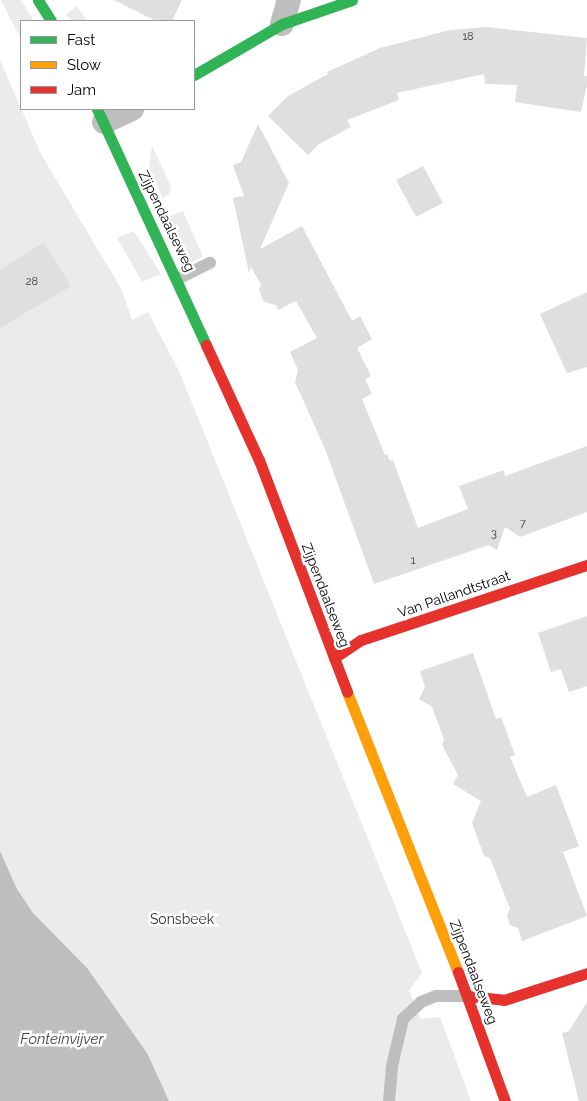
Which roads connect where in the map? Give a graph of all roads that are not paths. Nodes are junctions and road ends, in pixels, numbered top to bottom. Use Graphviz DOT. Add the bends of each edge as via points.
graph roads {
  1 [pos="38,0"];
  2 [pos="289,0"];
  3 [pos="352,0"];
  4 [pos="49,20"];
  5 [pos="282,24"];
  6 [pos="195,74"];
  7 [pos="127,110"];
  8 [pos="100,116"];
  9 [pos="210,263"];
  10 [pos="178,279"];
  11 [pos="587,565"];
  12 [pos="334,658"];
  13 [pos="587,973"];
  14 [pos="468,996"];
  15 [pos="389,1101"];
  16 [pos="505,1101"];
  1 -- 4 [label="main road"];
  2 -- 5 [label="street"];
  3 -- 5 [label="main road"];
  5 -- 6 [label="main road"];
  7 -- 8 [label="street"];
  8 -- 10 [label="main road, Zijpendaalseweg"];
  9 -- 10 [label="lane"];
  10 -- 12 [label="main road, Zijpendaalseweg" via="260,460"];
  11 -- 12 [label="main road, Van Pallandtstraat" via="361,640"];
  12 -- 14 [label="main road, Zijpendaalseweg"];
  13 -- 14 [label="main road" via="504,1000"];
  14 -- 15 [label="lane" via="436,996 421,1002 403,1019 392,1066"];
  14 -- 16 [label="main road, Zijpendaalseweg"];
}
